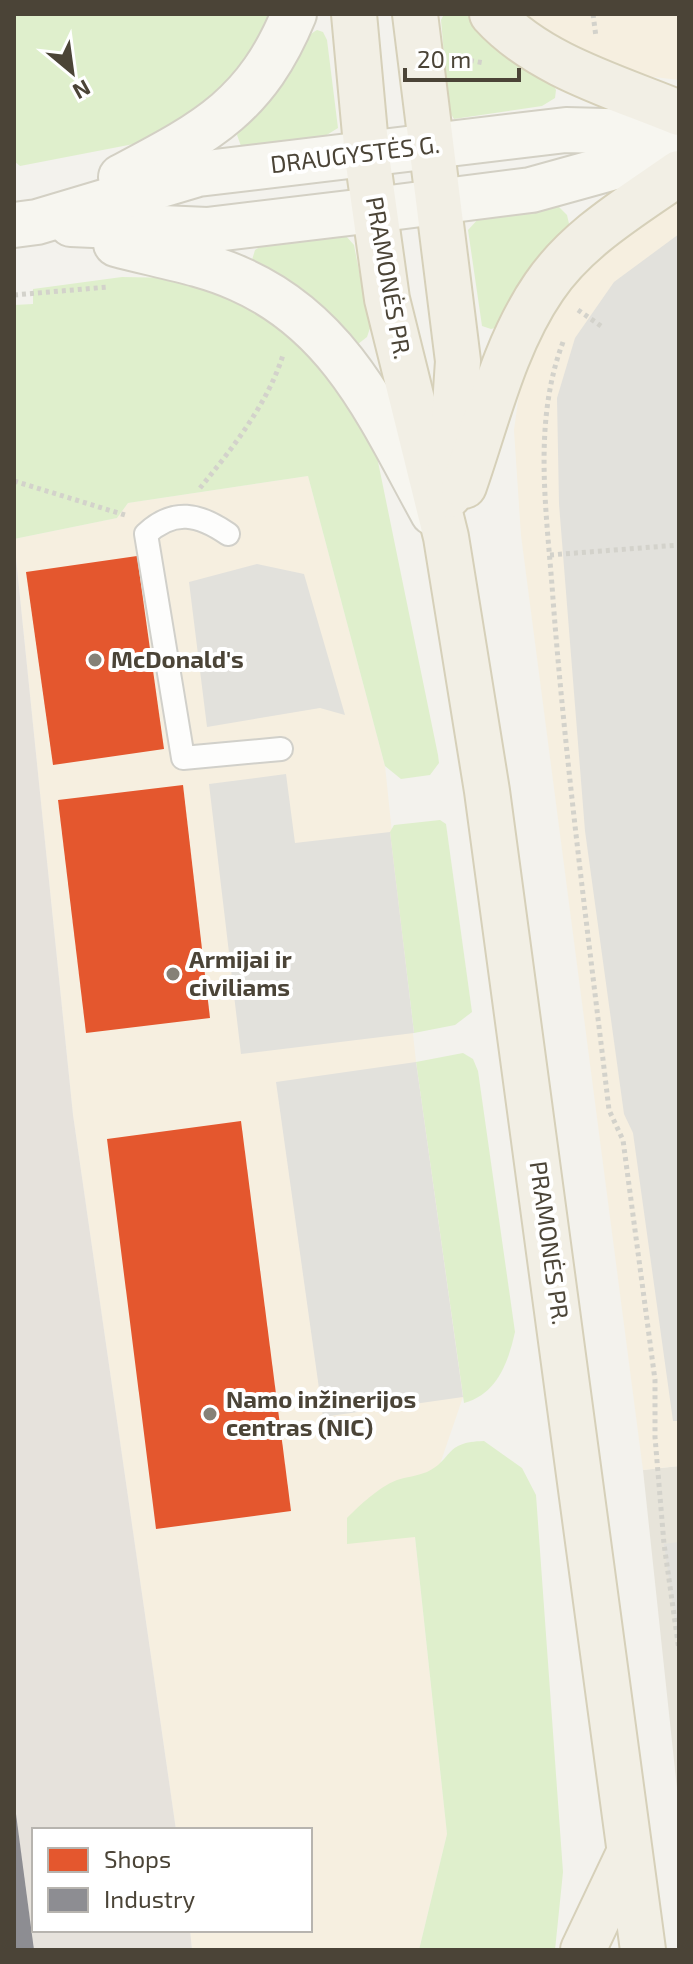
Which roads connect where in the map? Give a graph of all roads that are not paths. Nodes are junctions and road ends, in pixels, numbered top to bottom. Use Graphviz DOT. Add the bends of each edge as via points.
graph roads {
  1 [pos="294,14"];
  2 [pos="354,14"];
  3 [pos="415,14"];
  4 [pos="492,14"];
  5 [pos="679,113"];
  6 [pos="679,133"];
  7 [pos="432,146"];
  8 [pos="679,149"];
  9 [pos="367,156"];
  10 [pos="679,173"];
  11 [pos="440,200"];
  12 [pos="374,210"];
  13 [pos="25,224"];
  14 [pos="228,534"];
  15 [pos="446,537"];
  16 [pos="281,749"];
  17 [pos="629,1853"];
  18 [pos="583,1950"];
  19 [pos="643,1950"];
  1 -- 13 [label="main road" via="264,76 241,102 197,136"];
  2 -- 9 [label="main road, PRAMONĖS PR."];
  3 -- 7 [label="main road, PRAMONĖS PR."];
  4 -- 5 [label="main road" via="520,41"];
  6 -- 7 [label="main road, DRAUGYSTĖS G." via="566,130"];
  7 -- 9 [label="main road, DRAUGYSTĖS G."];
  7 -- 11 [label="main road, PRAMONĖS PR."];
  8 -- 11 [label="main road" via="531,190"];
  9 -- 12 [label="main road, PRAMONĖS PR."];
  9 -- 13 [label="main road, DRAUGYSTĖS G." via="198,174"];
  10 -- 15 [label="main road" via="590,237 544,286 514,344"];
  11 -- 12 [label="main road"];
  11 -- 15 [label="main road, PRAMONĖS PR." via="458,361"];
  12 -- 13 [label="main road" via="207,230"];
  12 -- 15 [label="main road, PRAMONĖS PR." via="387,299"];
  13 -- 15 [label="main road" via="240,279 302,318 331,342 360,380"];
  14 -- 16 [label="lane" via="204,517 179,514 146,534 183,758"];
  15 -- 17 [label="main road, PRAMONĖS PR." via="489,805"];
  17 -- 18 [label="main road"];
  17 -- 19 [label="main road, PRAMONĖS PR."];
}
